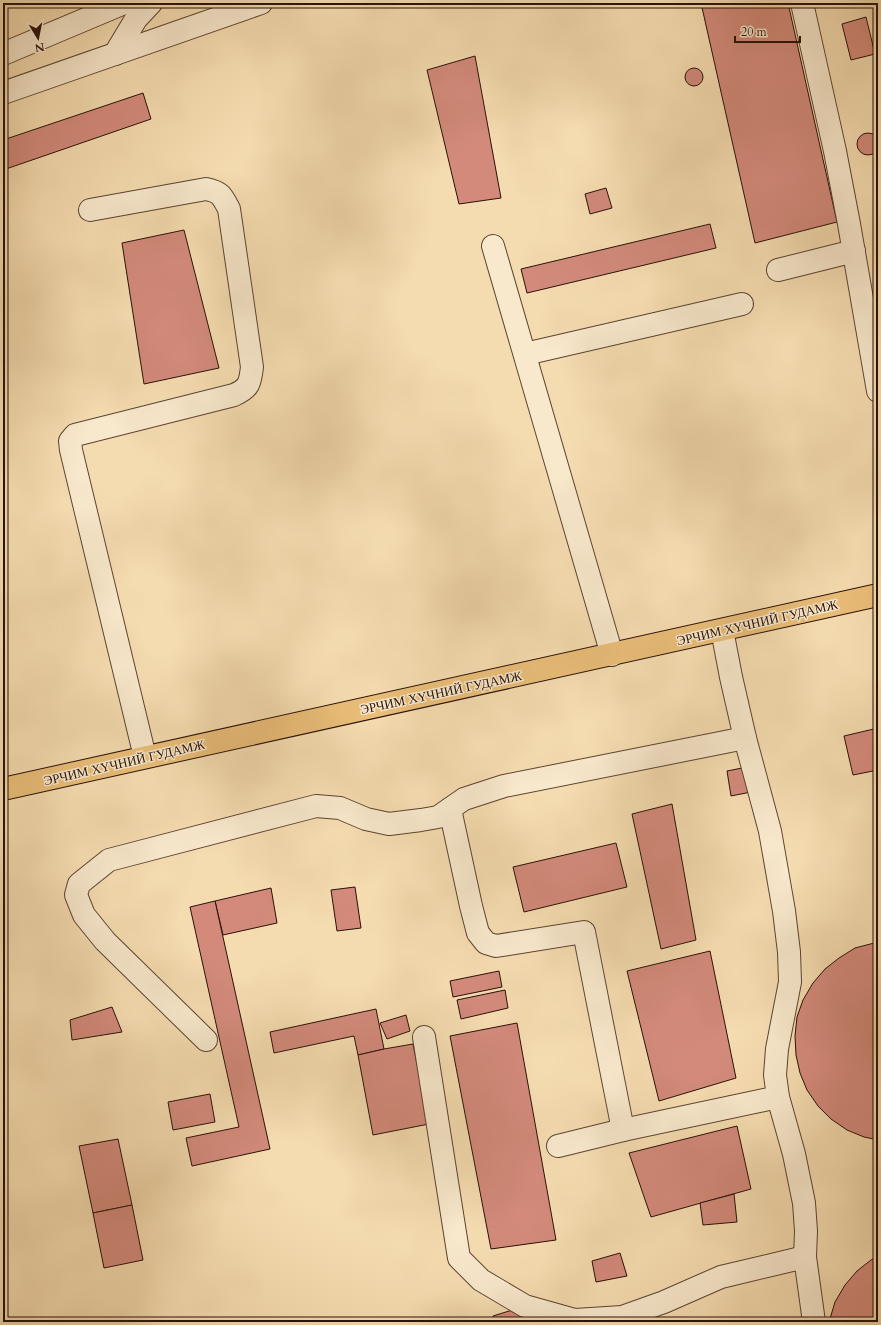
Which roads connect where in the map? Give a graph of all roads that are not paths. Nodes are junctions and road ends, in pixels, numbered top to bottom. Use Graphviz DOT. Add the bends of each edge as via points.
graph roads {
  1 [pos="124,3"];
  2 [pos="151,3"];
  3 [pos="261,3"];
  4 [pos="802,3"];
  5 [pos="3,54"];
  6 [pos="115,54"];
  7 [pos="3,93"];
  8 [pos="90,210"];
  9 [pos="493,246"];
  10 [pos="854,251"];
  11 [pos="778,270"];
  12 [pos="742,304"];
  13 [pos="525,354"];
  14 [pos="878,391"];
  15 [pos="878,595"];
  16 [pos="722,630"];
  17 [pos="612,654"];
  18 [pos="745,738"];
  19 [pos="145,757"];
  20 [pos="3,789"];
  21 [pos="450,809"];
  22 [pos="424,1037"];
  23 [pos="206,1040"];
  24 [pos="778,1097"];
  25 [pos="623,1130"];
  26 [pos="558,1146"];
  27 [pos="805,1257"];
  28 [pos="607,1320"];
  29 [pos="814,1322"];
  1 -- 5 [label="street"];
  2 -- 6 [label="street" via="136,19"];
  3 -- 6 [label="street"];
  4 -- 10 [label="street"];
  6 -- 7 [label="street"];
  8 -- 19 [label="street" via="206,189 216,191 229,209 252,367 245,390 234,395 75,435 70,441"];
  9 -- 13 [label="street"];
  10 -- 11 [label="street"];
  10 -- 14 [label="street"];
  12 -- 13 [label="street"];
  13 -- 17 [label="street"];
  15 -- 16 [label="main road, ЭРЧИМ ХҮЧНИЙ ГУДАМЖ"];
  16 -- 17 [label="main road, ЭРЧИМ ХҮЧНИЙ ГУДАМЖ"];
  16 -- 18 [label="street"];
  17 -- 19 [label="main road, ЭРЧИМ ХҮЧНИЙ ГУДАМЖ"];
  18 -- 21 [label="street" via="504,786 464,799"];
  18 -- 24 [label="street" via="770,831 789,952 790,982 777,1049 775,1075"];
  19 -- 20 [label="main road, ЭРЧИМ ХҮЧНИЙ ГУДАМЖ"];
  21 -- 23 [label="street" via="438,817 389,824 366,819 340,808 316,806 109,860 79,884 76,895 84,915 105,941"];
  21 -- 25 [label="street" via="470,906 478,932 486,942 496,946 584,932"];
  22 -- 28 [label="street" via="460,1258 481,1280 525,1306 575,1320"];
  24 -- 25 [label="street"];
  24 -- 27 [label="street" via="804,1203"];
  25 -- 26 [label="street"];
  27 -- 28 [label="street" via="721,1278 664,1302"];
  27 -- 29 [label="street"];
}
